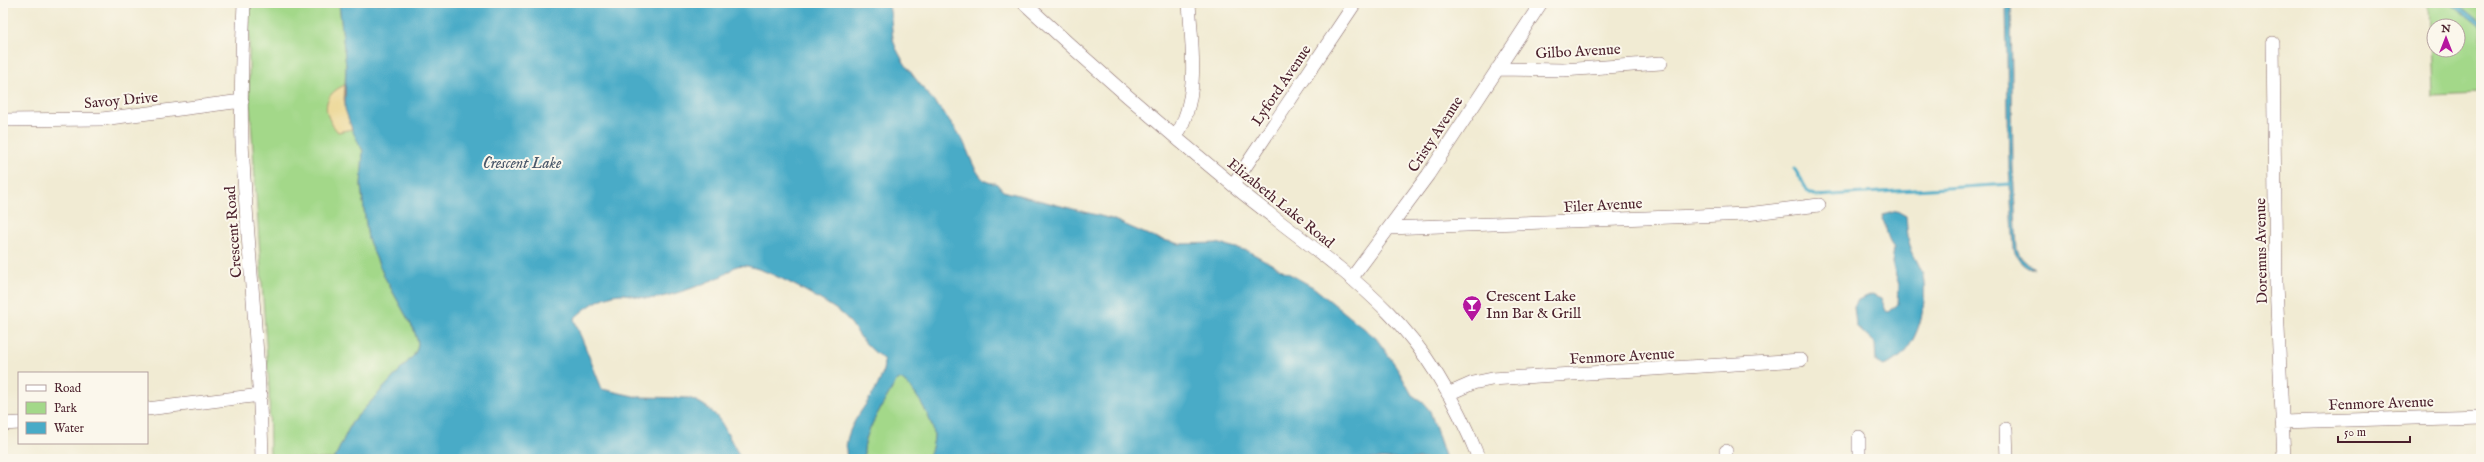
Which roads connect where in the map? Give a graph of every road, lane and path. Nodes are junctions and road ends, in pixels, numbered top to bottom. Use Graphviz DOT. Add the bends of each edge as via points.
graph roads {
  1 [pos="244,3"];
  2 [pos="1024,3"];
  3 [pos="1189,3"];
  4 [pos="1355,3"];
  5 [pos="1542,3"];
  6 [pos="2273,43"];
  7 [pos="1661,63"];
  8 [pos="1497,69"];
  9 [pos="242,101"];
  10 [pos="3,120"];
  11 [pos="1176,137"];
  12 [pos="1233,185"];
  13 [pos="1819,205"];
  14 [pos="1389,228"];
  15 [pos="1351,279"];
  16 [pos="1801,360"];
  17 [pos="1448,394"];
  18 [pos="261,395"];
  19 [pos="148,409"];
  20 [pos="2481,416"];
  21 [pos="2282,422"];
  22 [pos="18,423"];
  23 [pos="3,424"];
  24 [pos="2006,429"];
  25 [pos="1859,437"];
  26 [pos="262,459"];
  27 [pos="1479,459"];
  28 [pos="1859,459"];
  29 [pos="2007,459"];
  30 [pos="2284,459"];
  1 -- 9 [label="street, Crescent Road"];
  2 -- 11 [label="street, Elizabeth Lake Road"];
  3 -- 11 [label="street" via="1192,94 1186,118"];
  4 -- 12 [label="street, Lyford Avenue"];
  5 -- 8 [label="street, Cristy Avenue"];
  6 -- 21 [label="street, Doremus Avenue" via="2276,284"];
  7 -- 8 [label="street, Gilbo Avenue" via="1563,70"];
  8 -- 14 [label="street, Cristy Avenue" via="1428,175"];
  9 -- 10 [label="street, Savoy Drive" via="102,119"];
  9 -- 18 [label="street, Crescent Road" via="243,150"];
  11 -- 12 [label="street, Elizabeth Lake Road"];
  12 -- 15 [label="street, Elizabeth Lake Road"];
  13 -- 14 [label="street, Filer Avenue" via="1740,214"];
  14 -- 15 [label="street, Cristy Avenue"];
  15 -- 17 [label="street, Elizabeth Lake Road" via="1405,330"];
  16 -- 17 [label="street, Fenmore Avenue" via="1492,379 1473,382"];
  17 -- 27 [label="street, Elizabeth Lake Road"];
  18 -- 19 [label="street"];
  18 -- 26 [label="street, Crescent Road"];
  20 -- 21 [label="street, Fenmore Avenue"];
  21 -- 30 [label="street, Doremus Avenue"];
  22 -- 23 [label="street"];
  24 -- 29 [label="street"];
  25 -- 28 [label="street"];
}
